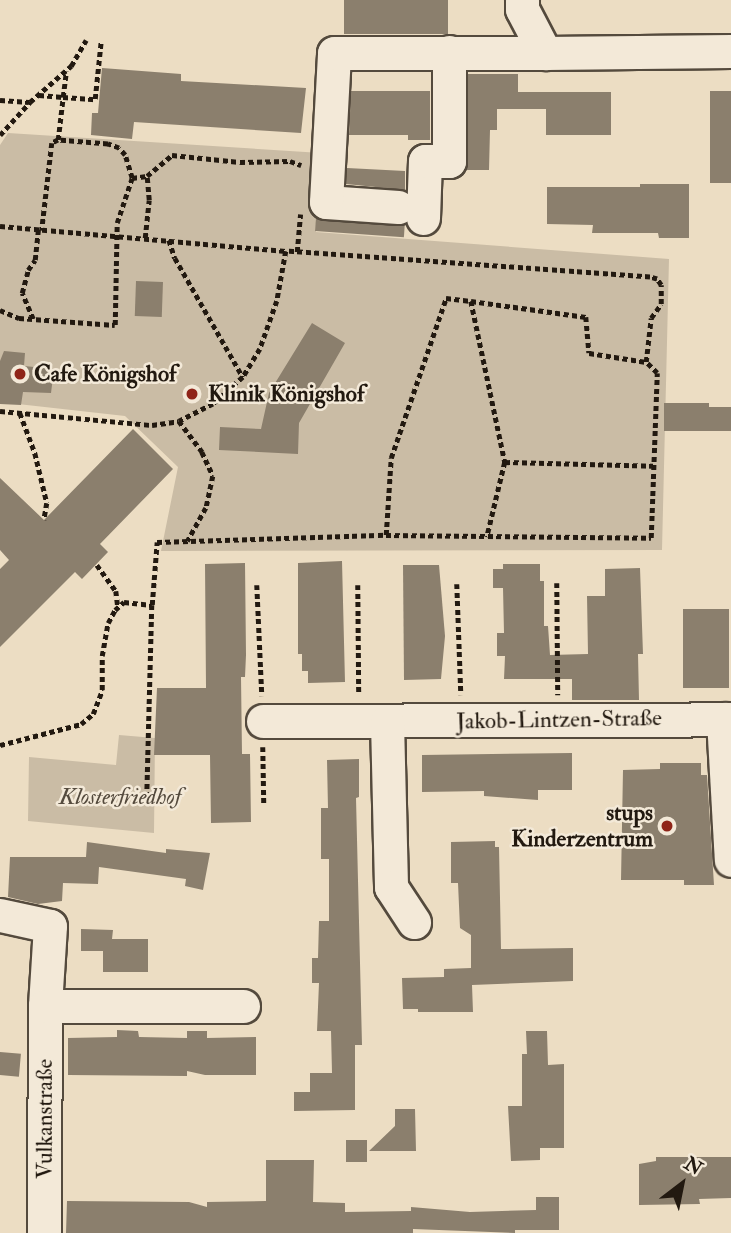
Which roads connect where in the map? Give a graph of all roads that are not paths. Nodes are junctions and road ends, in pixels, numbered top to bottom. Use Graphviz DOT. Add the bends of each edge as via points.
graph roads {
  1 [pos="522,0"];
  2 [pos="731,51"];
  3 [pos="449,52"];
  4 [pos="545,53"];
  5 [pos="727,719"];
  6 [pos="263,721"];
  7 [pos="373,722"];
  8 [pos="731,860"];
  9 [pos="0,915"];
  10 [pos="414,922"];
  11 [pos="45,1006"];
  12 [pos="243,1006"];
  13 [pos="44,1233"];
  1 -- 4 [label="street" via="522,9"];
  2 -- 4 [label="street"];
  3 -- 3 [label="street" via="449,161 425,161 411,212 326,202 334,53"];
  3 -- 4 [label="street"];
  5 -- 7 [label="street, Jakob-Lintzen-Straße"];
  5 -- 8 [label="street"];
  6 -- 7 [label="street, Jakob-Lintzen-Straße"];
  7 -- 10 [label="street" via="391,887"];
  9 -- 11 [label="street, Vulkanstraße" via="50,926"];
  11 -- 12 [label="street"];
  11 -- 13 [label="street, Vulkanstraße"];
}
